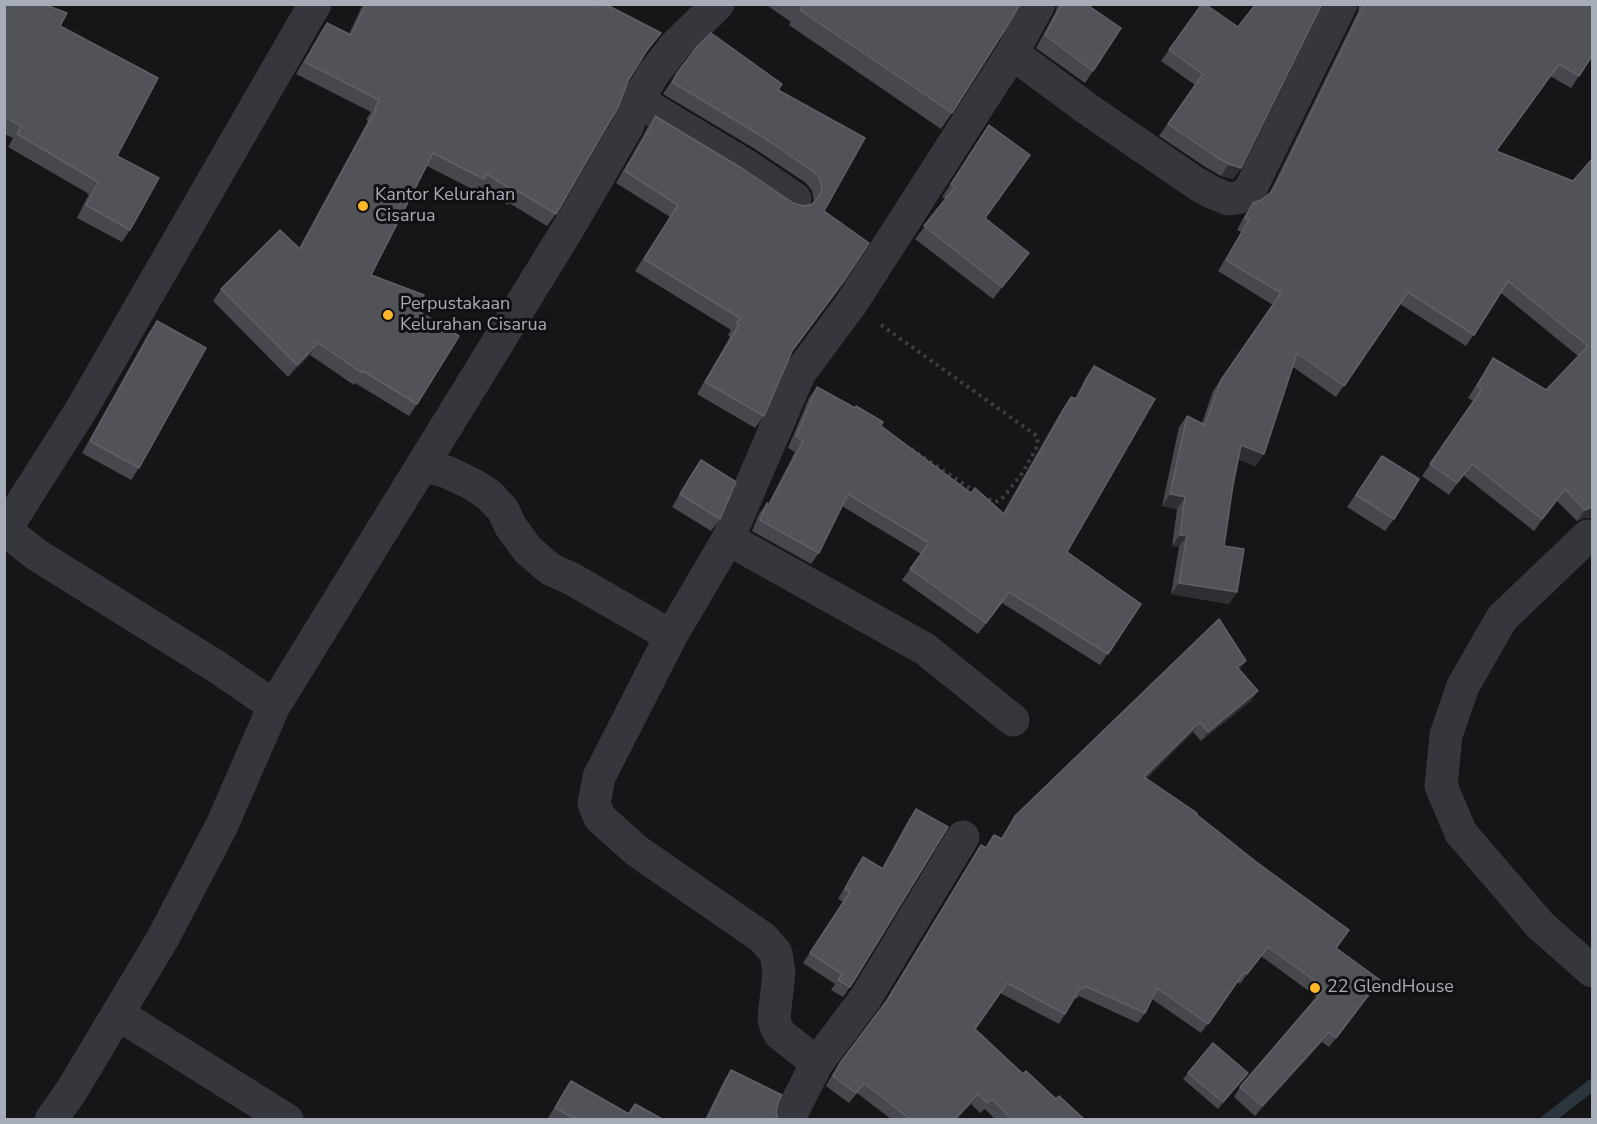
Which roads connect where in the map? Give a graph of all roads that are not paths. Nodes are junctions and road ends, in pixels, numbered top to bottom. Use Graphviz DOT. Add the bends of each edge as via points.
graph roads {
  1 [pos="315,4"];
  2 [pos="718,4"];
  3 [pos="1039,4"];
  4 [pos="1341,4"];
  5 [pos="1012,53"];
  6 [pos="637,100"];
  7 [pos="795,199"];
  8 [pos="423,465"];
  9 [pos="5,530"];
  10 [pos="1588,536"];
  11 [pos="728,539"];
  12 [pos="671,636"];
  13 [pos="274,706"];
  14 [pos="1013,720"];
  15 [pos="963,837"];
  16 [pos="1593,971"];
  17 [pos="118,1014"];
  18 [pos="817,1064"];
  19 [pos="51,1119"];
  20 [pos="287,1119"];
  21 [pos="788,1119"];
  1 -- 9 [label="street" via="81,410"];
  2 -- 6 [label="street" via="675,46"];
  3 -- 5 [label="street"];
  4 -- 5 [label="street" via="1250,190 1229,199 1197,184"];
  5 -- 11 [label="street" via="851,303 799,374"];
  6 -- 7 [label="street"];
  6 -- 8 [label="street" via="627,127 569,227"];
  8 -- 12 [label="street" via="447,472 489,495 528,550 550,569"];
  8 -- 13 [label="street"];
  9 -- 13 [label="street" via="37,555"];
  10 -- 16 [label="street" via="1502,618 1463,686 1446,735 1441,786 1461,833 1540,925"];
  11 -- 12 [label="street"];
  11 -- 14 [label="street" via="925,649"];
  12 -- 18 [label="street" via="599,777 594,804 600,818 637,851 763,938 776,953 776,1027"];
  13 -- 17 [label="street" via="222,825"];
  15 -- 18 [label="street" via="865,999"];
  17 -- 19 [label="street"];
  17 -- 20 [label="street"];
  18 -- 21 [label="street"];
}
